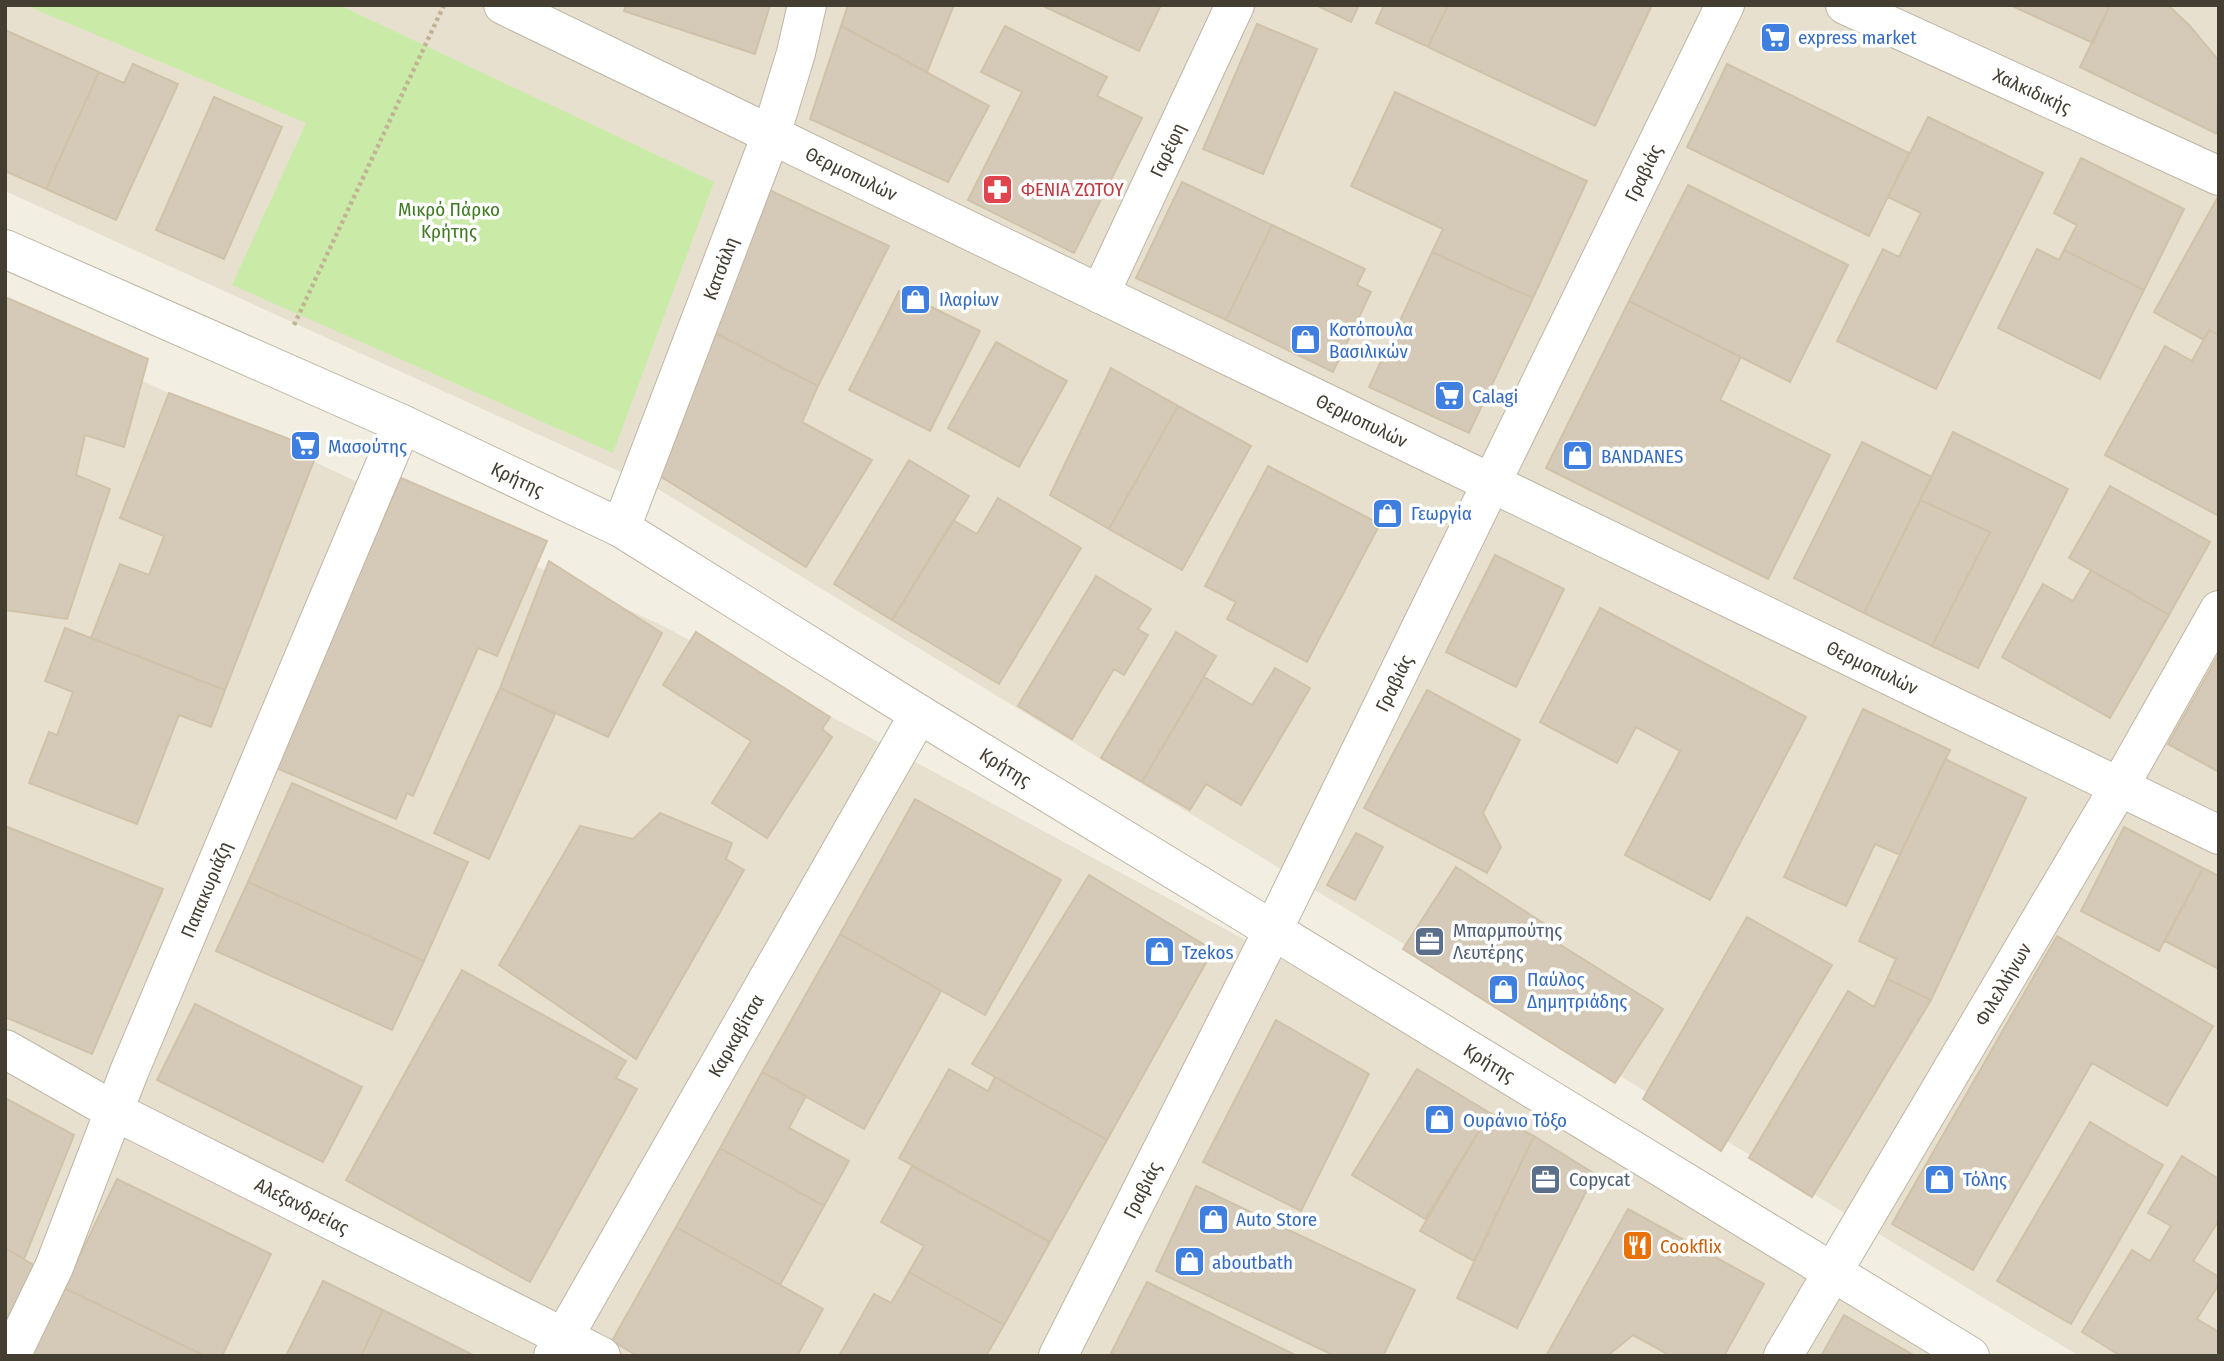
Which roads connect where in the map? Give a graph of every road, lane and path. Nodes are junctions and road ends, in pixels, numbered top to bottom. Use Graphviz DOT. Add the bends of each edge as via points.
graph roads {
  1 [pos="444,5"];
  2 [pos="503,5"];
  3 [pos="807,5"];
  4 [pos="1235,5"];
  5 [pos="1725,5"];
  6 [pos="1845,5"];
  7 [pos="771,135"];
  8 [pos="2219,176"];
  9 [pos="5,249"];
  10 [pos="1100,294"];
  11 [pos="274,367"];
  12 [pos="402,424"];
  13 [pos="1490,483"];
  14 [pos="621,528"];
  15 [pos="2219,610"];
  16 [pos="919,714"];
  17 [pos="2119,787"];
  18 [pos="2219,835"];
  19 [pos="1273,930"];
  20 [pos="5,1049"];
  21 [pos="114,1111"];
  22 [pos="1832,1271"];
  23 [pos="559,1346"];
  24 [pos="11,1356"];
  25 [pos="601,1356"];
  26 [pos="1058,1356"];
  27 [pos="1783,1356"];
  28 [pos="1970,1356"];
  1 -- 11 [label="path"];
  2 -- 7 [label="street, Θερμοπυλών"];
  3 -- 7 [label="street, Κατσάλη"];
  4 -- 10 [label="street, Γαρέφη"];
  5 -- 13 [label="street, Γραβιάς"];
  6 -- 8 [label="street, Χαλκιδικής"];
  7 -- 10 [label="street, Θερμοπυλών"];
  7 -- 14 [label="street, Κατσάλη"];
  9 -- 11 [label="street, Κρήτης"];
  10 -- 13 [label="street, Θερμοπυλών"];
  11 -- 12 [label="street, Κρήτης"];
  12 -- 14 [label="street, Κρήτης"];
  12 -- 21 [label="street, Παπακυριάζη"];
  13 -- 17 [label="street, Θερμοπυλών"];
  13 -- 19 [label="street, Γραβιάς"];
  14 -- 16 [label="street, Κρήτης"];
  15 -- 17 [label="street, Φιλελλήνων"];
  16 -- 19 [label="street, Κρήτης"];
  16 -- 23 [label="street, Καρκαβίτσα"];
  17 -- 18 [label="street, Θερμοπυλών"];
  17 -- 22 [label="street, Φιλελλήνων"];
  19 -- 22 [label="street, Κρήτης"];
  19 -- 26 [label="street, Γραβιάς"];
  20 -- 21 [label="street, Αλεξανδρείας"];
  21 -- 23 [label="street, Αλεξανδρείας"];
  21 -- 24 [label="street, Παπακυριάζη" via="54,1267"];
  22 -- 27 [label="street, Φιλελλήνων"];
  22 -- 28 [label="street, Κρήτης"];
  23 -- 25 [label="street, Αλεξανδρείας"];
}
